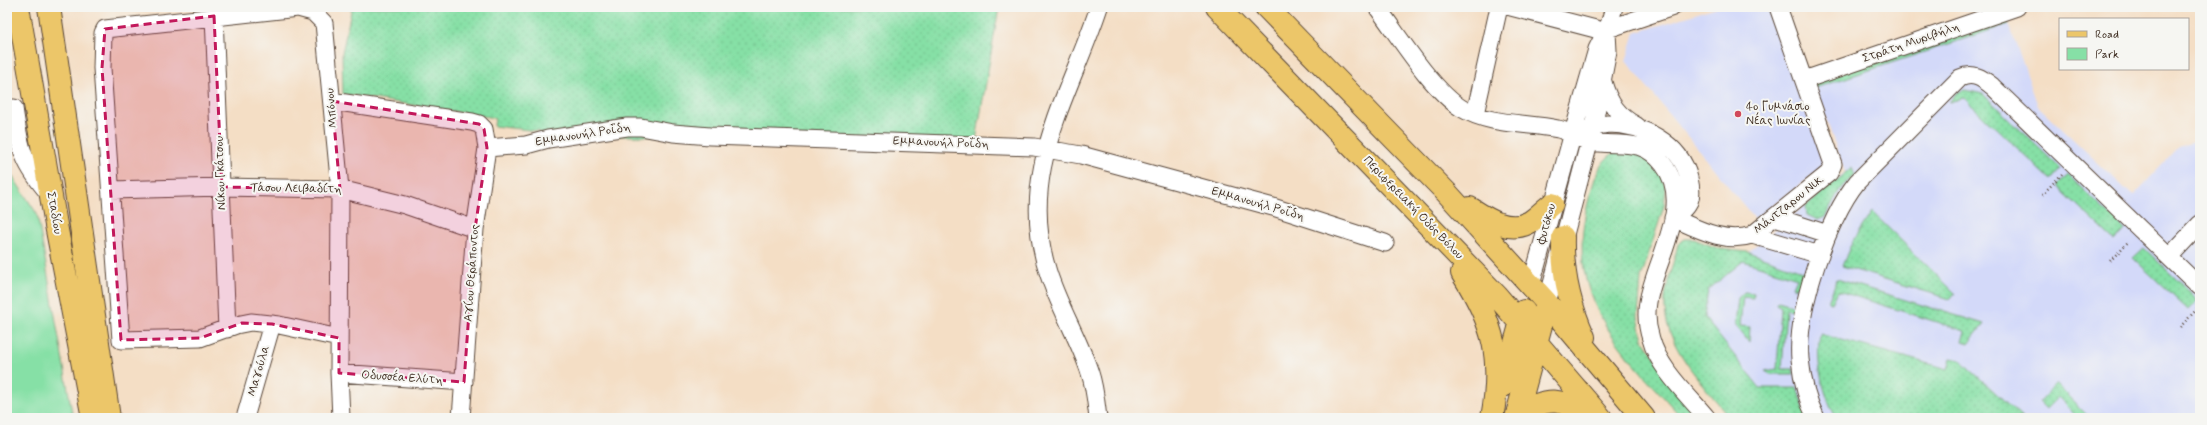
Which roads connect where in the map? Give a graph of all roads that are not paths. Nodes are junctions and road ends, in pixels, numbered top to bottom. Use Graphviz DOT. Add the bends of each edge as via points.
graph roads {
  1 [pos="18,7"];
  2 [pos="49,7"];
  3 [pos="1098,7"];
  4 [pos="1217,7"];
  5 [pos="1266,7"];
  6 [pos="1377,7"];
  7 [pos="1499,7"];
  8 [pos="1511,7"];
  9 [pos="1614,7"];
  10 [pos="1673,7"];
  11 [pos="1778,7"];
  12 [pos="2010,8"];
  13 [pos="214,16"];
  14 [pos="1607,31"];
  15 [pos="1804,80"];
  16 [pos="1603,81"];
  17 [pos="332,102"];
  18 [pos="14,108"];
  19 [pos="1475,114"];
  20 [pos="1648,132"];
  21 [pos="1572,133"];
  22 [pos="1591,135"];
  23 [pos="487,148"];
  24 [pos="1045,148"];
  25 [pos="222,187"];
  26 [pos="340,189"];
  27 [pos="111,190"];
  28 [pos="1446,192"];
  29 [pos="51,196"];
  30 [pos="1552,204"];
  31 [pos="1775,217"];
  32 [pos="1673,218"];
  33 [pos="2200,224"];
  34 [pos="475,229"];
  35 [pos="1434,230"];
  36 [pos="1828,234"];
  37 [pos="1752,235"];
  38 [pos="1563,237"];
  39 [pos="1385,243"];
  40 [pos="1820,255"];
  41 [pos="2169,257"];
  42 [pos="1531,285"];
  43 [pos="2200,287"];
  44 [pos="1547,303"];
  45 [pos="1521,322"];
  46 [pos="272,324"];
  47 [pos="227,329"];
  48 [pos="339,338"];
  49 [pos="1537,341"];
  50 [pos="1593,357"];
  51 [pos="339,373"];
  52 [pos="464,382"];
  53 [pos="1516,417"];
  54 [pos="93,418"];
  55 [pos="109,418"];
  56 [pos="245,418"];
  57 [pos="341,418"];
  58 [pos="461,418"];
  59 [pos="1098,418"];
  60 [pos="1493,418"];
  61 [pos="1594,418"];
  62 [pos="1601,418"];
  63 [pos="1644,418"];
  64 [pos="1707,418"];
  65 [pos="1816,418"];
  1 -- 29 [label="main road, Σταδίου"];
  2 -- 55 [label="main road, Σταδίου"];
  3 -- 24 [label="street"];
  4 -- 35 [label="main road, Περιφερειακή Οδός Βόλου"];
  5 -- 28 [label="main road"];
  6 -- 19 [label="street" via="1440,90 1453,102"];
  7 -- 19 [label="street"];
  8 -- 14 [label="street"];
  9 -- 14 [label="street, Φυτόκου"];
  10 -- 14 [label="street"];
  11 -- 15 [label="street, Μάντζαρου Νικ."];
  12 -- 15 [label="street, Στράτη Μυριβήλη"];
  13 -- 17 [label="street, Μπόνου" via="298,8 315,13 324,23 326,31"];
  13 -- 25 [label="street, Νίκου Γκάτσου"];
  13 -- 27 [label="street, Μπόνου" via="105,29 102,68"];
  14 -- 16 [label="street, Φυτόκου" via="1608,51"];
  14 -- 21 [label="street, Φυτόκου" via="1597,49"];
  15 -- 31 [label="street, Μάντζαρου Νικ." via="1833,164 1829,173"];
  16 -- 20 [label="street" via="1607,96 1615,110"];
  16 -- 22 [label="street, Φυτόκου"];
  17 -- 23 [label="street, Αγίου Θεράποντος" via="479,124 484,129"];
  17 -- 26 [label="street, Μπόνου"];
  18 -- 29 [label="street" via="24,159 33,176"];
  19 -- 21 [label="street" via="1504,123"];
  20 -- 22 [label="street" via="1615,125"];
  20 -- 32 [label="street" via="1674,150 1686,169 1691,189 1690,201 1687,208"];
  21 -- 22 [label="street"];
  21 -- 30 [label="street, Φυτόκου"];
  22 -- 32 [label="street" via="1631,144 1658,158 1667,171 1673,187"];
  22 -- 38 [label="street, Φυτόκου"];
  23 -- 24 [label="street, Εμμανουήλ Ροΐδη" via="526,145 616,128 641,127 710,136"];
  23 -- 34 [label="street, Αγίου Θεράποντος"];
  24 -- 39 [label="street, Εμμανουήλ Ροΐδη" via="1273,207"];
  24 -- 59 [label="street" via="1039,194 1044,255 1062,312 1090,372"];
  25 -- 26 [label="street, Τάσου Λειβαδίτη"];
  25 -- 27 [label="street, Τάσου Λειβαδίτη"];
  25 -- 47 [label="street, Νίκου Γκάτσου"];
  26 -- 34 [label="street, Τάσου Λειβαδίτη" via="405,205"];
  26 -- 48 [label="street, Μπόνου"];
  27 -- 47 [label="street" via="121,340 200,338"];
  28 -- 30 [label="main road" via="1487,220 1510,226 1531,221"];
  28 -- 42 [label="main road"];
  29 -- 54 [label="main road, Σταδίου"];
  30 -- 42 [label="street, Φυτόκου"];
  31 -- 36 [label="street"];
  31 -- 37 [label="street, Μάντζαρου Νικ."];
  32 -- 37 [label="street, Μάντζαρου Νικ." via="1722,237"];
  32 -- 64 [label="street" via="1650,291 1648,330 1660,359"];
  33 -- 41 [label="street"];
  34 -- 52 [label="street, Αγίου Θεράποντος"];
  35 -- 45 [label="main road, Περιφερειακή Οδός Βόλου"];
  35 -- 60 [label="main road" via="1481,303 1492,332 1497,370"];
  36 -- 40 [label="street"];
  36 -- 41 [label="street" via="1845,198 1858,182 1960,78 1966,75 1976,76 1992,86"];
  37 -- 40 [label="street"];
  38 -- 44 [label="street, Φυτόκου"];
  38 -- 50 [label="main road" via="1562,263 1566,287 1574,314"];
  40 -- 65 [label="street" via="1806,305 1800,350 1803,380"];
  41 -- 43 [label="street"];
  42 -- 44 [label="main road"];
  42 -- 45 [label="main road, Φυτόκου"];
  44 -- 49 [label="main road, Φυτόκου"];
  44 -- 50 [label="main road"];
  45 -- 49 [label="main road, Περιφερειακή Οδός Βόλου"];
  45 -- 60 [label="main road, Φυτόκου"];
  46 -- 47 [label="street" via="242,323"];
  46 -- 48 [label="street"];
  46 -- 56 [label="street, Μαγούλα"];
  48 -- 51 [label="street, Μπόνου"];
  49 -- 53 [label="main road, Φυτόκου"];
  49 -- 62 [label="main road, Περιφερειακή Οδός Βόλου"];
  50 -- 63 [label="main road"];
  51 -- 52 [label="street, Οδυσσέα Ελύτη"];
  51 -- 57 [label="street, Μπόνου"];
  52 -- 58 [label="street, Αγίου Θεράποντος"];
  53 -- 61 [label="main road" via="1536,405 1557,400 1568,403"];
}
